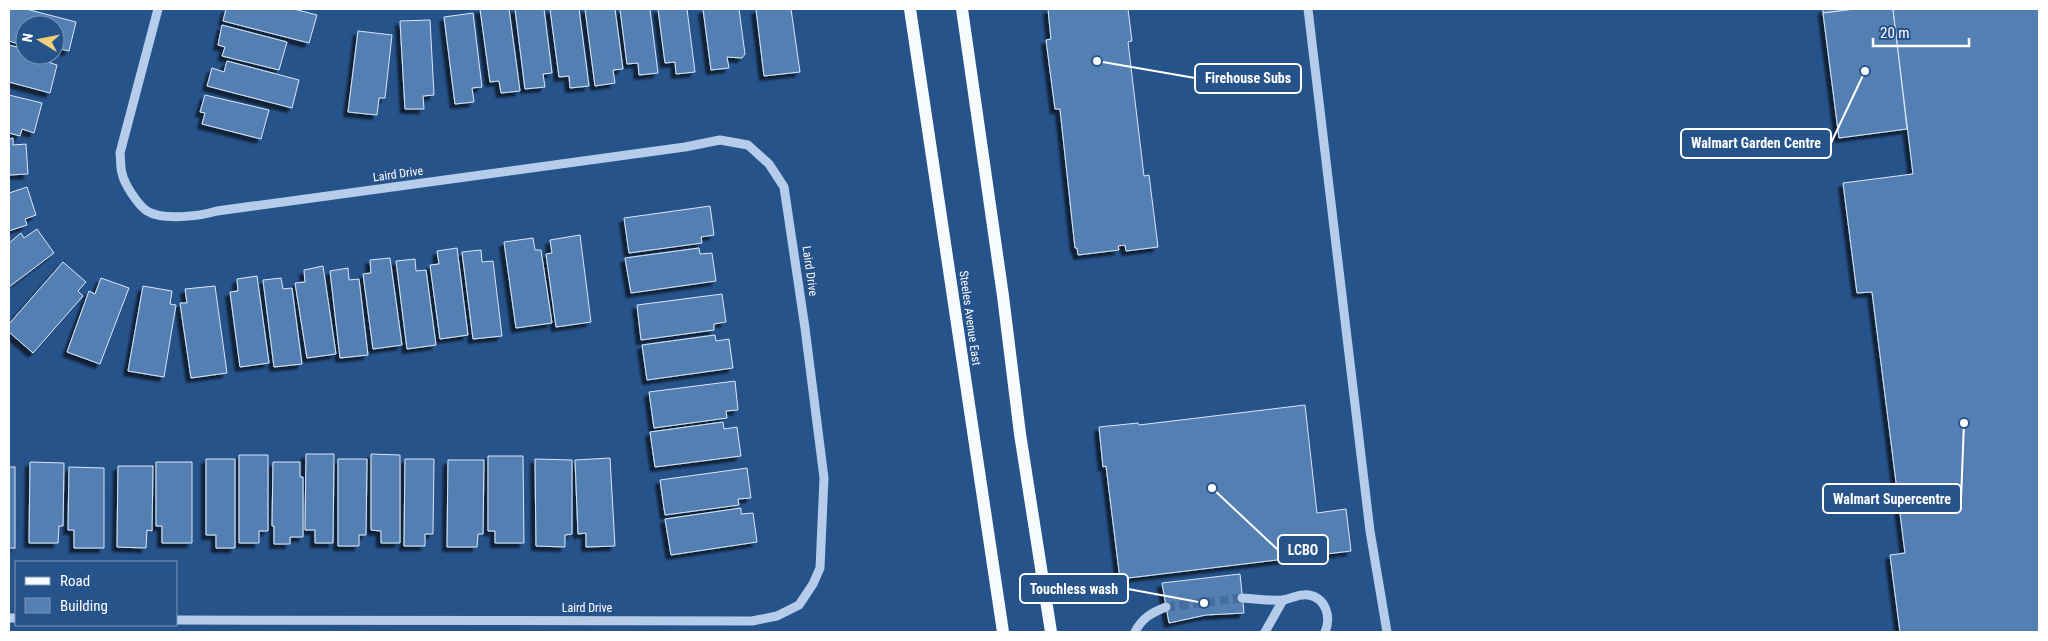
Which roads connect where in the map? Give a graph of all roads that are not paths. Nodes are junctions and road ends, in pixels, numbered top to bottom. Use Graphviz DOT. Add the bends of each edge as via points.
graph roads {
  1 [pos="158,9"];
  2 [pos="910,9"];
  3 [pos="962,9"];
  4 [pos="1308,9"];
  5 [pos="1242,598"];
  6 [pos="1283,600"];
  7 [pos="1166,608"];
  8 [pos="178,620"];
  9 [pos="1003,632"];
  10 [pos="1051,632"];
  11 [pos="1135,632"];
  12 [pos="1265,632"];
  13 [pos="1325,632"];
  14 [pos="1387,632"];
  1 -- 8 [label="street, Laird Drive" via="120,153 122,173 132,194 148,212 196,217 217,211 720,140 748,145 769,164 784,186 824,478 820,568 799,606 777,616 752,621"];
  2 -- 9 [label="main road, Steeles Avenue East"];
  3 -- 10 [label="main road" via="1020,434"];
  4 -- 14 [label="street" via="1370,530"];
  5 -- 6 [label="street"];
  6 -- 12 [label="street"];
  6 -- 13 [label="street" via="1310,595 1320,601 1327,609"];
  7 -- 11 [label="street" via="1150,613"];
}
